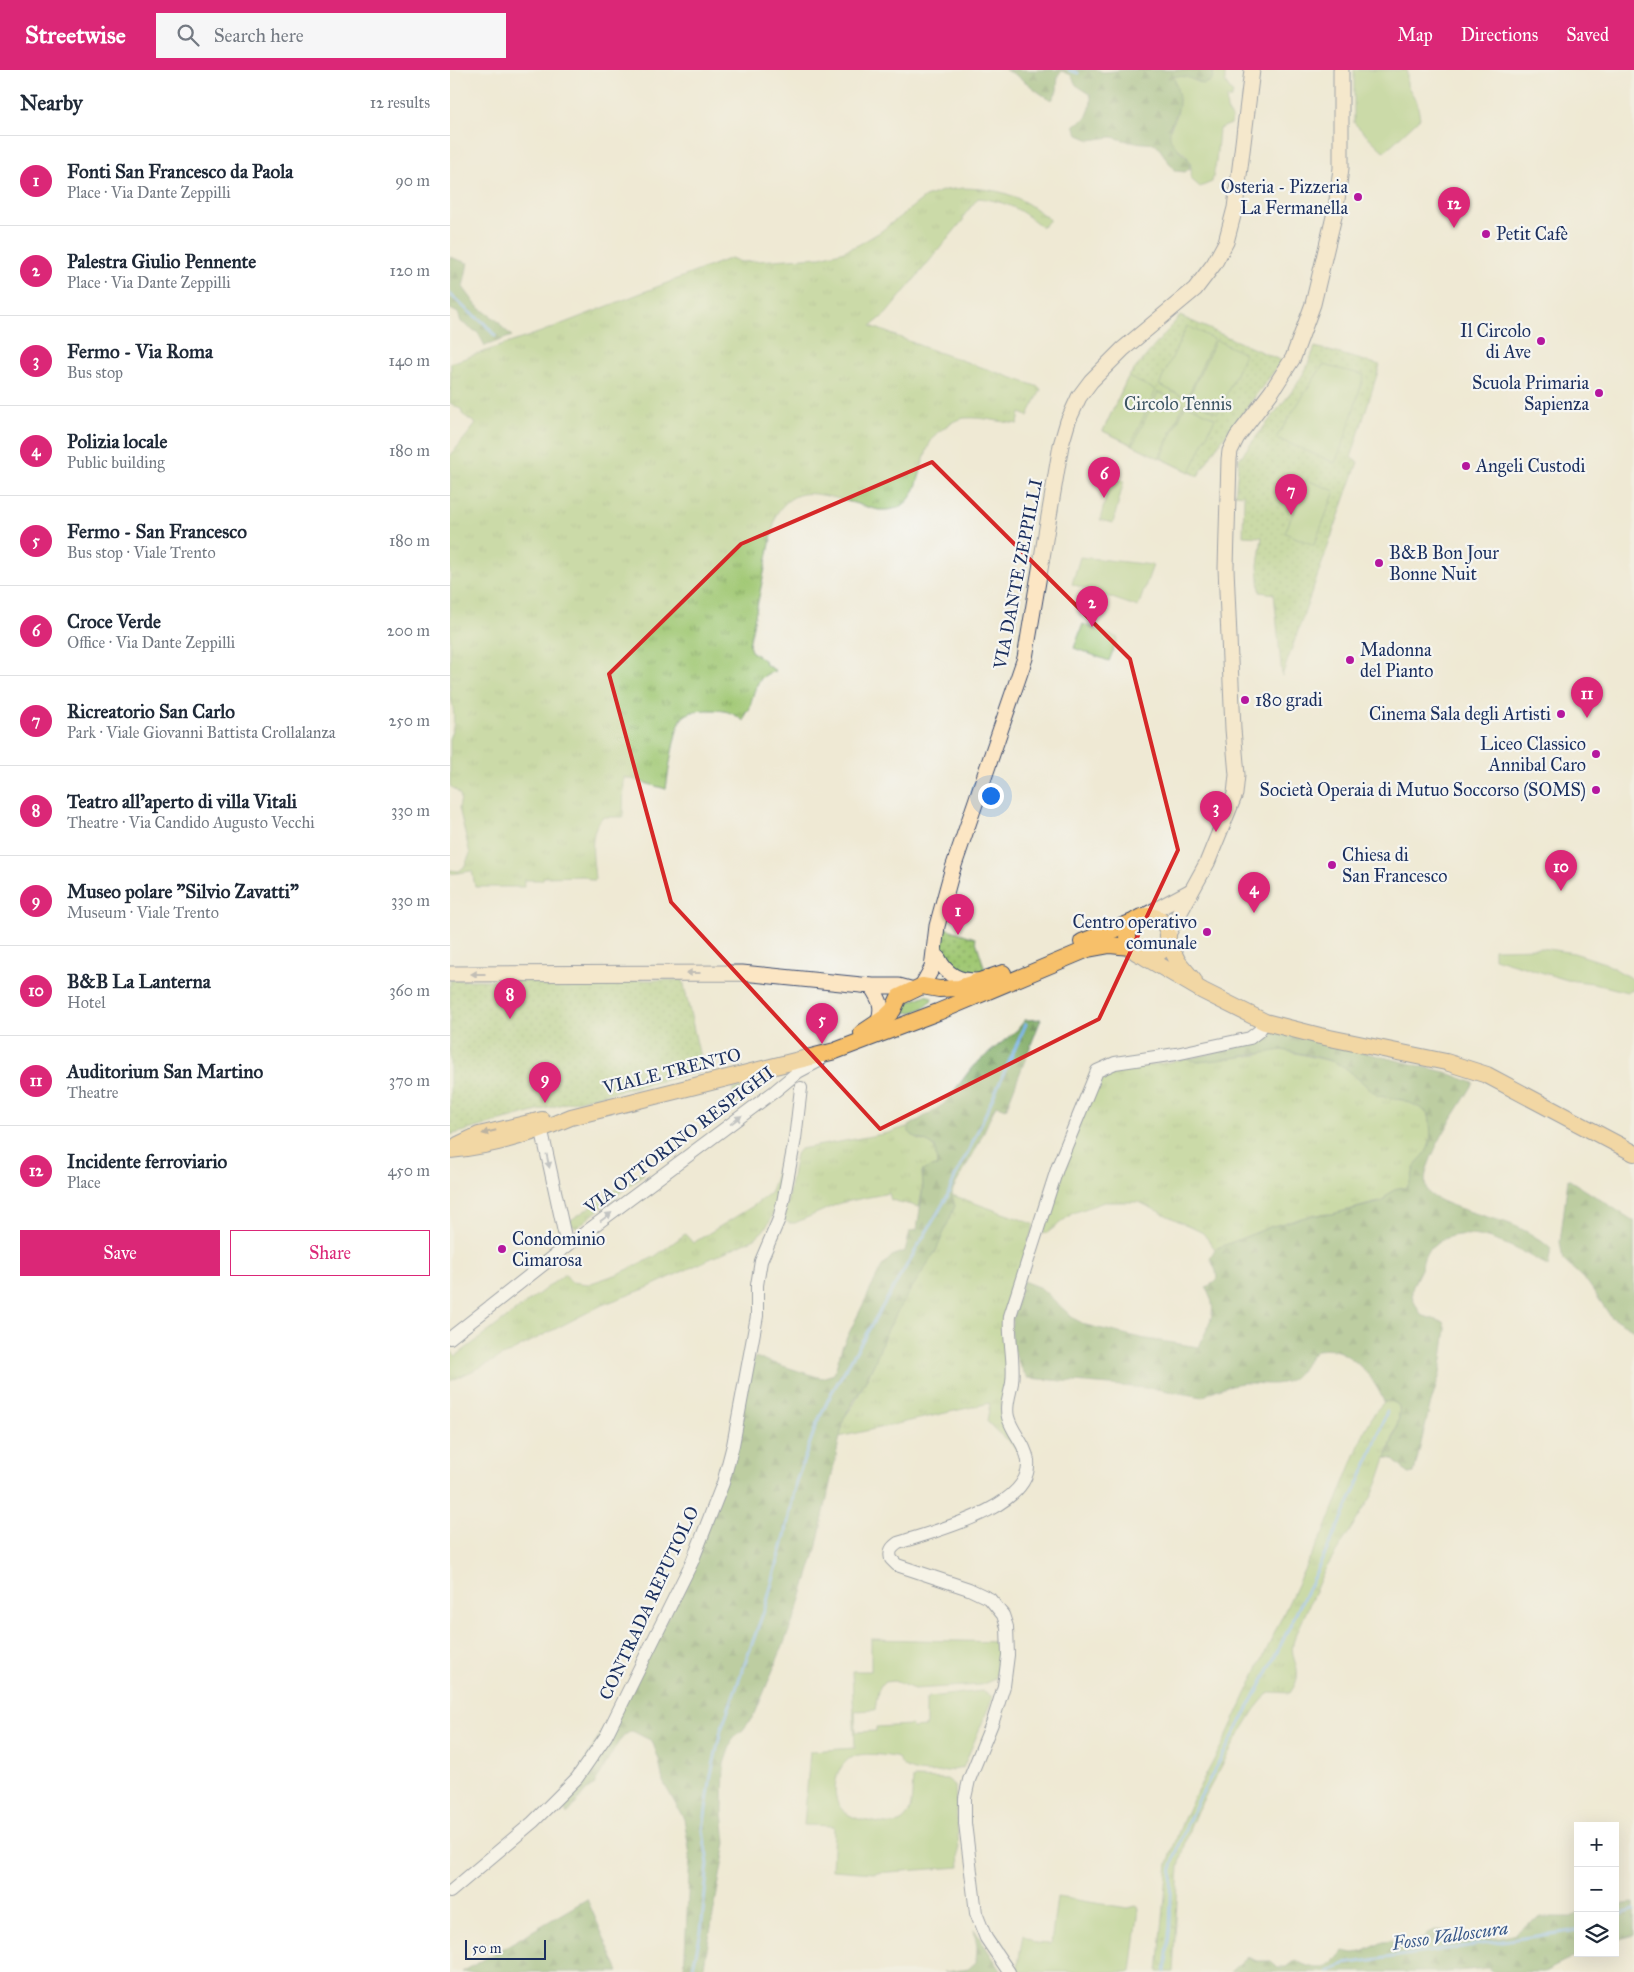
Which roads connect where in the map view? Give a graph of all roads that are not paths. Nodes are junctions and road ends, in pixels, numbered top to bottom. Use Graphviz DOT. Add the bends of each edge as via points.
graph roads {
  1 [pos="1252,70"];
  2 [pos="1341,70"];
  3 [pos="1192,891"];
  4 [pos="1140,919"];
  5 [pos="1168,938"];
  6 [pos="936,940"];
  7 [pos="1130,946"];
  8 [pos="1145,957"];
  9 [pos="938,958"];
  10 [pos="450,974"];
  11 [pos="982,981"];
  12 [pos="871,986"];
  13 [pos="918,988"];
  14 [pos="940,989"];
  15 [pos="1203,991"];
  16 [pos="893,1008"];
  17 [pos="938,1012"];
  18 [pos="1266,1017"];
  19 [pos="878,1023"];
  20 [pos="909,1023"];
  21 [pos="867,1039"];
  22 [pos="815,1062"];
  23 [pos="787,1070"];
  24 [pos="801,1088"];
  25 [pos="541,1125"];
  26 [pos="450,1150"];
  27 [pos="1634,1153"];
  28 [pos="567,1246"];
  29 [pos="450,1338"];
  30 [pos="450,1892"];
  31 [pos="1009,1972"];
  1 -- 6 [label="main road, VIA DANTE ZEPPILLI" via="1235,208 1226,242 1195,289 1123,349 1091,382 1079,397 1068,421 1061,445 1025,658 952,871"];
  2 -- 3 [label="main road" via="1341,168 1336,208 1312,304 1293,358 1230,451 1226,568 1237,775 1235,794"];
  3 -- 4 [label="main road"];
  3 -- 5 [label="main road"];
  4 -- 5 [label="main road" via="1162,922"];
  4 -- 7 [label="main road" via="1127,934"];
  4 -- 11 [label="main road"];
  5 -- 8 [label="main road" via="1159,954"];
  5 -- 15 [label="main road" via="1178,962"];
  6 -- 9 [label="main road, VIA DANTE ZEPPILLI"];
  6 -- 13 [label="main road, VIA DANTE ZEPPILLI" via="932,968"];
  7 -- 8 [label="main road"];
  7 -- 17 [label="main road, VIALE TRENTO" via="1088,949"];
  8 -- 15 [label="main road"];
  9 -- 11 [label="main road" via="943,968 955,977"];
  9 -- 14 [label="main road, VIA DANTE ZEPPILLI"];
  12 -- 10 [label="main road, one-way" via="742,973"];
  11 -- 14 [label="main road" via="959,988"];
  12 -- 13 [label="main road"];
  12 -- 16 [label="main road"];
  12 -- 19 [label="main road" via="882,1004"];
  13 -- 14 [label="main road"];
  13 -- 16 [label="main road, VIALE TRENTO" via="898,997"];
  14 -- 17 [label="main road" via="942,1000"];
  15 -- 18 [label="main road" via="1233,1007"];
  16 -- 19 [label="main road, VIALE TRENTO"];
  16 -- 20 [label="main road" via="899,1020"];
  17 -- 20 [label="main road, VIALE TRENTO"];
  18 -- 27 [label="main road" via="1320,1036 1446,1062 1488,1075"];
  18 -- 31 [label="street" via="1259,1031 1244,1040 1115,1063 1097,1071 1058,1166 1010,1316 1014,1368 1007,1415 1025,1448 1028,1472 1011,1496 993,1508 898,1543 890,1553 891,1560 897,1565 990,1599 1003,1615 1007,1627 1004,1686 969,1780 965,1823 976,1913 986,1938"];
  19 -- 23 [label="main road, VIALE TRENTO"];
  20 -- 21 [label="main road, VIALE TRENTO"];
  21 -- 22 [label="street, VIA OTTORINO RESPIGHI"];
  21 -- 23 [label="main road, VIALE TRENTO" via="800,1061"];
  22 -- 23 [label="street, VIA OTTORINO RESPIGHI"];
  22 -- 24 [label="street"];
  23 -- 24 [label="street" via="798,1080"];
  23 -- 25 [label="main road, VIALE TRENTO"];
  28 -- 23 [label="street, VIA OTTORINO RESPIGHI, one-way" via="775,1091"];
  24 -- 30 [label="street, CONTRADA REPUTOLO" via="779,1220 761,1261 757,1316 733,1445 723,1483 692,1562 606,1736 577,1778 533,1822"];
  25 -- 26 [label="main road, VIALE TRENTO" via="479,1135"];
  25 -- 28 [label="street, one-way"];
  28 -- 29 [label="street, VIA OTTORINO RESPIGHI"];
}
